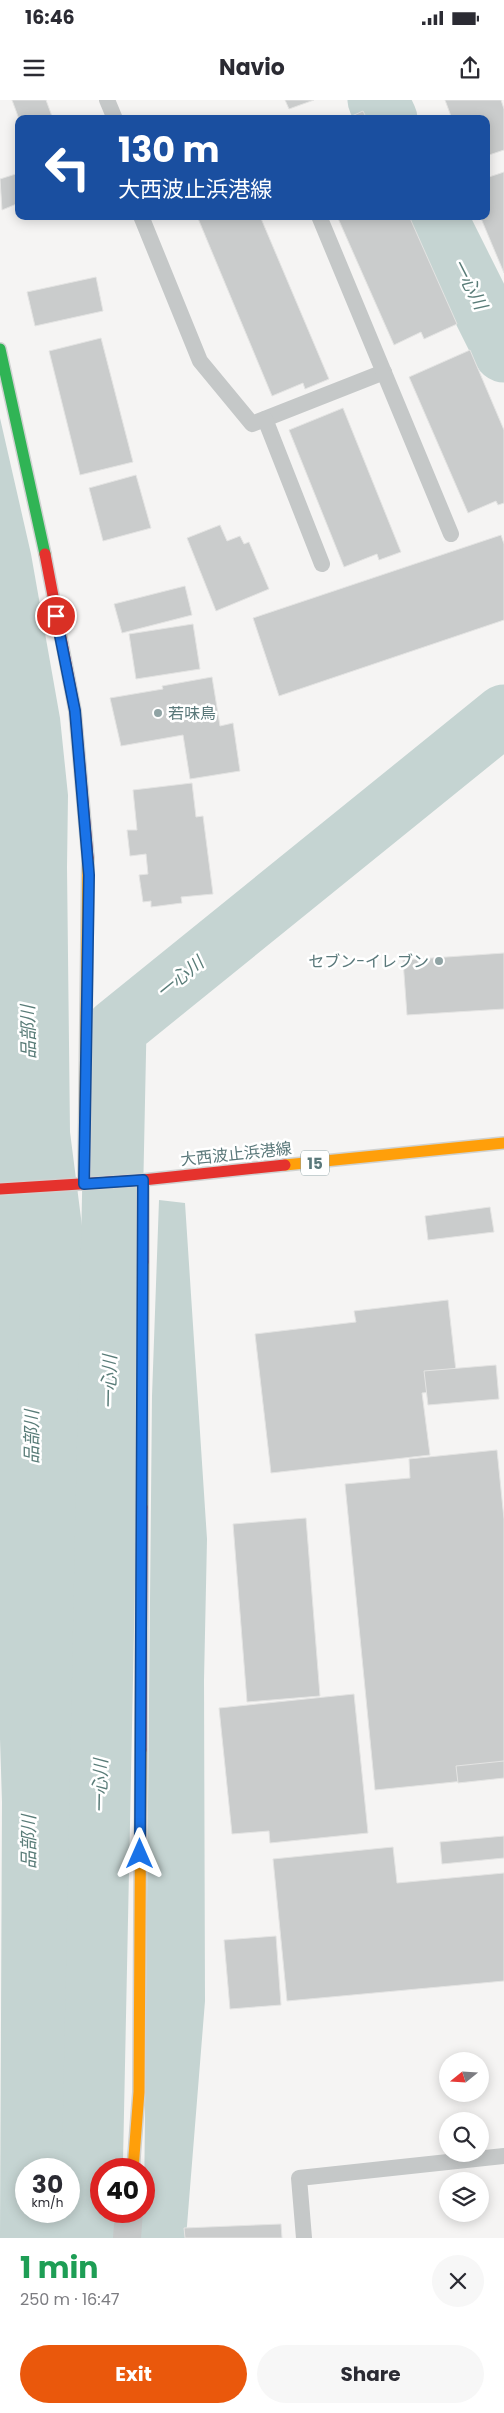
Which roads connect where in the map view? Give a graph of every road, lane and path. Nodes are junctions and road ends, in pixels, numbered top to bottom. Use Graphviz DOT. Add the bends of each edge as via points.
graph roads {
  1 [pos="108,100"];
  2 [pos="114,115"];
  3 [pos="143,220"];
  4 [pos="321,220"];
  5 [pos="0,349"];
  6 [pos="384,372"];
  7 [pos="265,419"];
  8 [pos="451,534"];
  9 [pos="322,564"];
  10 [pos="504,1143"];
  11 [pos="143,1180"];
  12 [pos="84,1184"];
  13 [pos="0,1189"];
  14 [pos="504,2156"];
  15 [pos="134,2158"];
  16 [pos="129,2223"];
  17 [pos="127,2238"];
  18 [pos="304,2238"];
  1 -- 2 [label="lane"];
  3 -- 7 [label="lane" via="200,362 252,424"];
  4 -- 6 [label="lane"];
  5 -- 12 [label="street" via="38,520 75,711 89,875"];
  6 -- 7 [label="lane"];
  6 -- 8 [label="lane"];
  7 -- 9 [label="lane"];
  10 -- 11 [label="street, 大西波止浜港線 / 15"];
  11 -- 12 [label="street, 大西波止浜港線 / 15"];
  11 -- 15 [label="street" via="139,2092"];
  12 -- 13 [label="street, 大西波止浜港線 / 15"];
  14 -- 18 [label="lane" via="299,2178"];
  16 -- 17 [label="street"];
}
